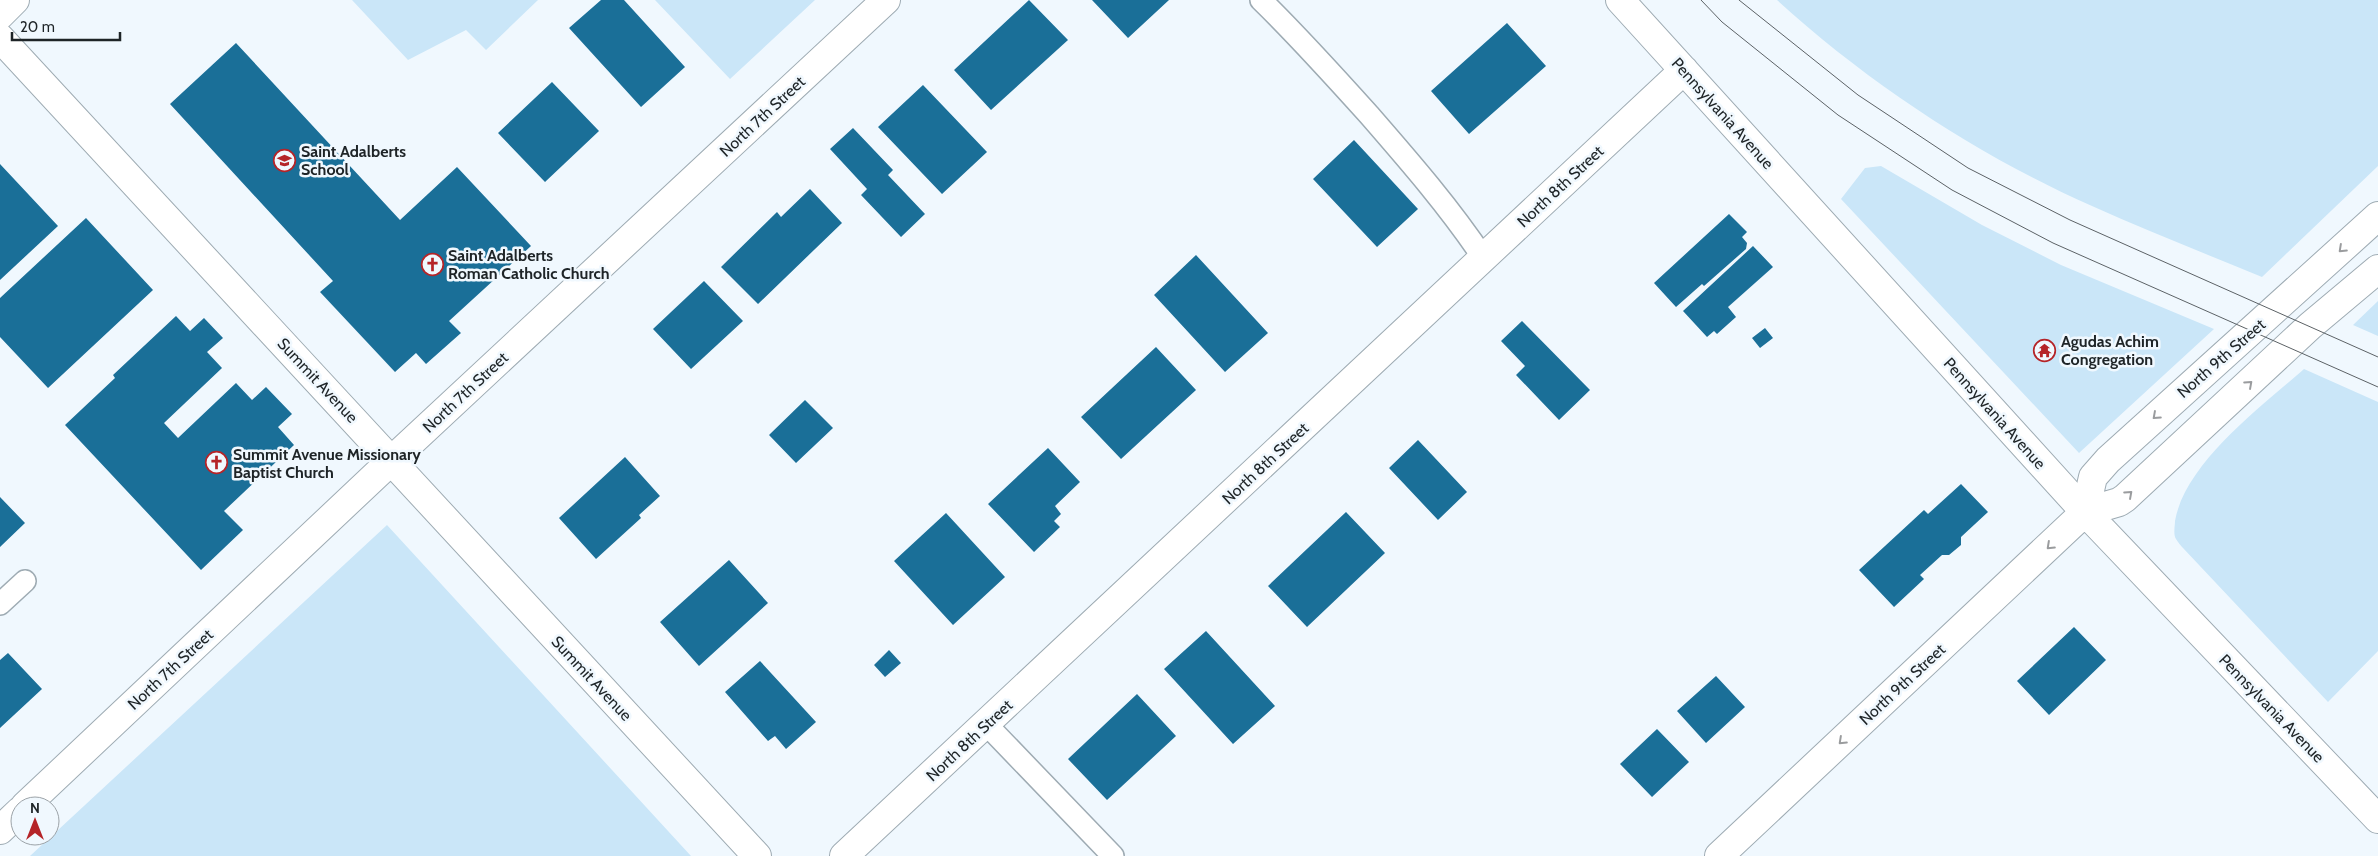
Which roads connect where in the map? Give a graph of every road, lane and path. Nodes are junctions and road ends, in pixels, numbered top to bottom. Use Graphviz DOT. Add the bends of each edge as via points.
graph roads {
  1 [pos="15,0"];
  2 [pos="886,0"];
  3 [pos="1261,0"];
  4 [pos="1620,0"];
  5 [pos="0,15"];
  6 [pos="0,38"];
  7 [pos="1684,70"];
  8 [pos="2378,216"];
  9 [pos="1484,259"];
  10 [pos="2378,269"];
  11 [pos="392,460"];
  12 [pos="2085,512"];
  13 [pos="25,581"];
  14 [pos="0,604"];
  15 [pos="986,724"];
  16 [pos="36,796"];
  17 [pos="2378,819"];
  18 [pos="10,820"];
  19 [pos="0,830"];
  20 [pos="757,856"];
  21 [pos="844,856"];
  22 [pos="1113,856"];
  23 [pos="1719,856"];
  1 -- 5 [label="street"];
  2 -- 11 [label="street, North 7th Street"];
  3 -- 9 [label="lane" via="1302,39 1400,150 1461,224"];
  4 -- 7 [label="street, Pennsylvania Avenue"];
  6 -- 11 [label="street, Summit Avenue"];
  7 -- 9 [label="street, North 8th Street"];
  7 -- 12 [label="street, Pennsylvania Avenue"];
  8 -- 12 [label="street, North 9th Street, one-way" via="2108,460 2093,477"];
  9 -- 15 [label="street, North 8th Street"];
  12 -- 10 [label="street, North 9th Street, one-way" via="2125,498 2310,326"];
  11 -- 16 [label="street, North 7th Street"];
  11 -- 20 [label="street, Summit Avenue"];
  12 -- 17 [label="street, Pennsylvania Avenue"];
  12 -- 23 [label="street, North 9th Street, one-way"];
  13 -- 14 [label="lane"];
  15 -- 21 [label="street, North 8th Street"];
  15 -- 22 [label="lane"];
  18 -- 19 [label="street"];
}
